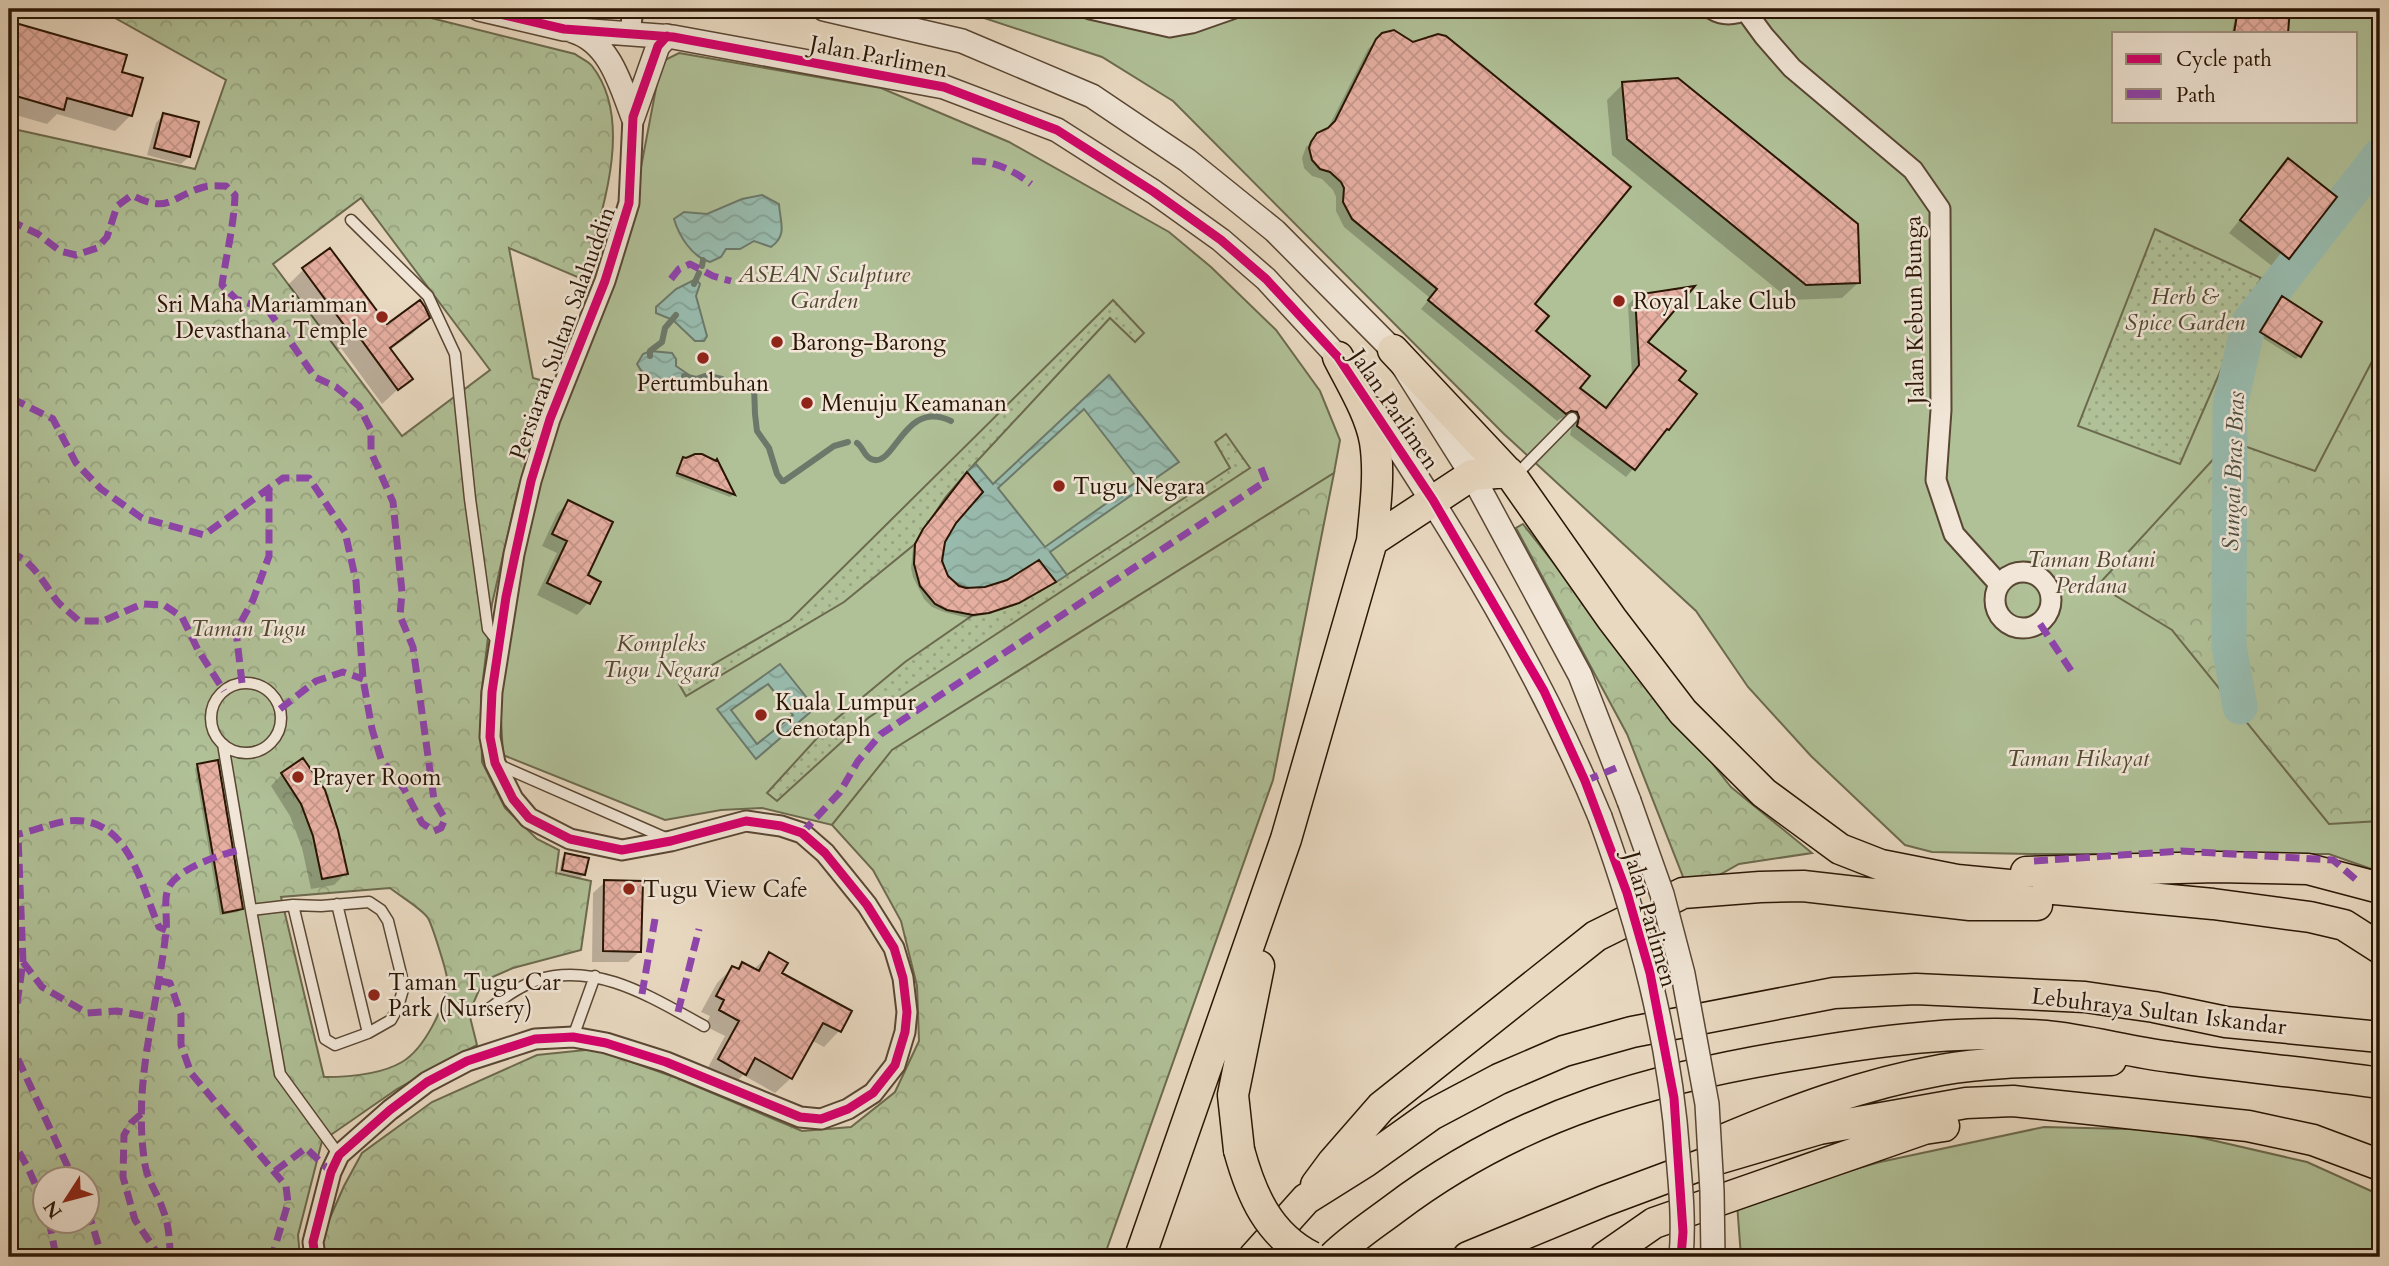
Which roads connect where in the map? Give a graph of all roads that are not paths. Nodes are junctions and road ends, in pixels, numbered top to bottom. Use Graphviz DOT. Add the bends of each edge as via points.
graph roads {
  1 [pos="479,9"];
  2 [pos="633,9"];
  3 [pos="824,9"];
  4 [pos="1090,9"];
  5 [pos="1232,9"];
  6 [pos="1712,9"];
  7 [pos="1746,10"];
  8 [pos="564,29"];
  9 [pos="629,33"];
  10 [pos="667,36"];
  11 [pos="634,117"];
  12 [pos="351,220"];
  13 [pos="1393,350"];
  14 [pos="1338,356"];
  15 [pos="1572,418"];
  16 [pos="1472,475"];
  17 [pos="1511,475"];
  18 [pos="1433,500"];
  19 [pos="1372,541"];
  20 [pos="1999,584"];
  21 [pos="499,643"];
  22 [pos="1580,675"];
  23 [pos="1544,691"];
  24 [pos="223,744"];
  25 [pos="495,764"];
  26 [pos="1286,839"];
  27 [pos="671,841"];
  28 [pos="1957,880"];
  29 [pos="2380,888"];
  30 [pos="337,904"];
  31 [pos="2213,904"];
  32 [pos="293,905"];
  33 [pos="251,910"];
  34 [pos="2380,948"];
  35 [pos="595,976"];
  36 [pos="490,1008"];
  37 [pos="704,1026"];
  38 [pos="368,1033"];
  39 [pos="2380,1036"];
  40 [pos="573,1037"];
  41 [pos="2171,1057"];
  42 [pos="2281,1069"];
  43 [pos="2380,1083"];
  44 [pos="2380,1093"];
  45 [pos="2055,1105"];
  46 [pos="339,1155"];
  47 [pos="2380,1165"];
  48 [pos="1306,1199"];
  49 [pos="1604,1201"];
  50 [pos="315,1257"];
  51 [pos="1140,1257"];
  52 [pos="1254,1257"];
  53 [pos="1311,1257"];
  54 [pos="1333,1257"];
  55 [pos="1468,1257"];
  56 [pos="1605,1257"];
  57 [pos="1681,1257"];
  58 [pos="1713,1257"];
  1 -- 8 [label="street, Jalan Parlimen"];
  2 -- 9 [label="street"];
  3 -- 13 [label="street, Jalan Parlimen" via="962,41 1092,96 1187,160 1275,231"];
  4 -- 5 [label="street" via="1170,27"];
  6 -- 7 [label="street" via="1731,15"];
  7 -- 20 [label="street, Jalan Kebun Bunga" via="1792,68 1913,170 1940,209 1941,410 1936,480 1954,534"];
  8 -- 9 [label="street, Jalan Parlimen"];
  8 -- 11 [label="street" via="582,34 611,62"];
  9 -- 10 [label="street, Jalan Parlimen"];
  10 -- 11 [label="street" via="659,46"];
  10 -- 14 [label="street, Jalan Parlimen" via="944,87 1057,130 1221,240 1266,279"];
  11 -- 21 [label="street, Persiaran Sultan Salahuddin" via="629,203 531,481"];
  12 -- 21 [label="lane" via="428,296 456,354 488,629"];
  13 -- 16 [label="street, Jalan Parlimen"];
  13 -- 17 [label="main road"];
  14 -- 18 [label="street, Jalan Parlimen"];
  14 -- 19 [label="main road" via="1375,442"];
  15 -- 17 [label="lane"];
  16 -- 17 [label="main road"];
  16 -- 18 [label="main road"];
  16 -- 22 [label="street, Jalan Parlimen"];
  17 -- 28 [label="main road" via="1683,712 1764,793 1840,849 1881,865"];
  18 -- 19 [label="main road"];
  18 -- 23 [label="street, Jalan Parlimen"];
  19 -- 26 [label="main road"];
  21 -- 25 [label="street, Persiaran Sultan Salahuddin" via="490,737"];
  22 -- 23 [label="street"];
  22 -- 58 [label="street, Jalan Parlimen, bridge" via="1662,894 1679,960 1707,1104"];
  23 -- 57 [label="street, Jalan Parlimen, bridge" via="1600,817 1650,973 1674,1098"];
  24 -- 24 [label="lane" via="216,737 211,717 224,691 252,684 270,692 281,719 269,746 251,753"];
  24 -- 33 [label="lane"];
  25 -- 27 [label="lane"];
  25 -- 27 [label="street, Persiaran Sultan Salahuddin" via="529,818 570,839 622,850"];
  26 -- 51 [label="main road"];
  26 -- 53 [label="main road, bridge" via="1233,1095 1248,1184 1261,1211 1282,1236"];
  27 -- 40 [label="street, Persiaran Sultan Salahuddin" via="746,821 803,833 825,853 894,948 907,1012 895,1065 873,1093 821,1119 800,1117 666,1062"];
  28 -- 29 [label="main road" via="2039,870 2217,867 2308,869"];
  28 -- 31 [label="main road"];
  30 -- 32 [label="lane"];
  30 -- 38 [label="lane"];
  30 -- 38 [label="lane" via="369,902 380,910 388,921 404,986 391,1020"];
  31 -- 34 [label="main road" via="2344,925"];
  31 -- 48 [label="main road" via="1970,905 1803,886 1683,893 1596,936 1381,1107"];
  32 -- 33 [label="lane"];
  32 -- 38 [label="lane" via="325,1039 335,1045"];
  33 -- 46 [label="lane" via="280,1074"];
  35 -- 36 [label="lane" via="537,980"];
  35 -- 37 [label="lane"];
  35 -- 40 [label="lane"];
  39 -- 48 [label="main road, Lebuhraya Sultan Iskandar" via="2226,1022 2085,997 1916,989 1835,993 1632,1032 1564,1051 1431,1115"];
  40 -- 46 [label="street, Persiaran Sultan Salahuddin" via="535,1039 467,1061 427,1082"];
  41 -- 42 [label="main road, Lebuhraya Sultan Iskandar"];
  41 -- 49 [label="main road" via="2000,1063 1943,1069 1866,1086 1791,1111 1691,1154"];
  41 -- 54 [label="main road, Lebuhraya Sultan Iskandar" via="2047,1036 1945,1035 1763,1060 1616,1094 1544,1121 1472,1156 1424,1186"];
  42 -- 43 [label="main road, Lebuhraya Sultan Iskandar"];
  42 -- 44 [label="main road"];
  45 -- 47 [label="main road" via="2248,1126 2313,1140"];
  45 -- 49 [label="main road" via="1966,1103 1819,1129 1714,1160"];
  45 -- 56 [label="main road" via="1924,1129 1654,1223"];
  46 -- 50 [label="street, Persiaran Sultan Salahuddin" via="313,1242"];
  48 -- 52 [label="main road, Lebuhraya Sultan Iskandar"];
  49 -- 55 [label="main road"];
}
